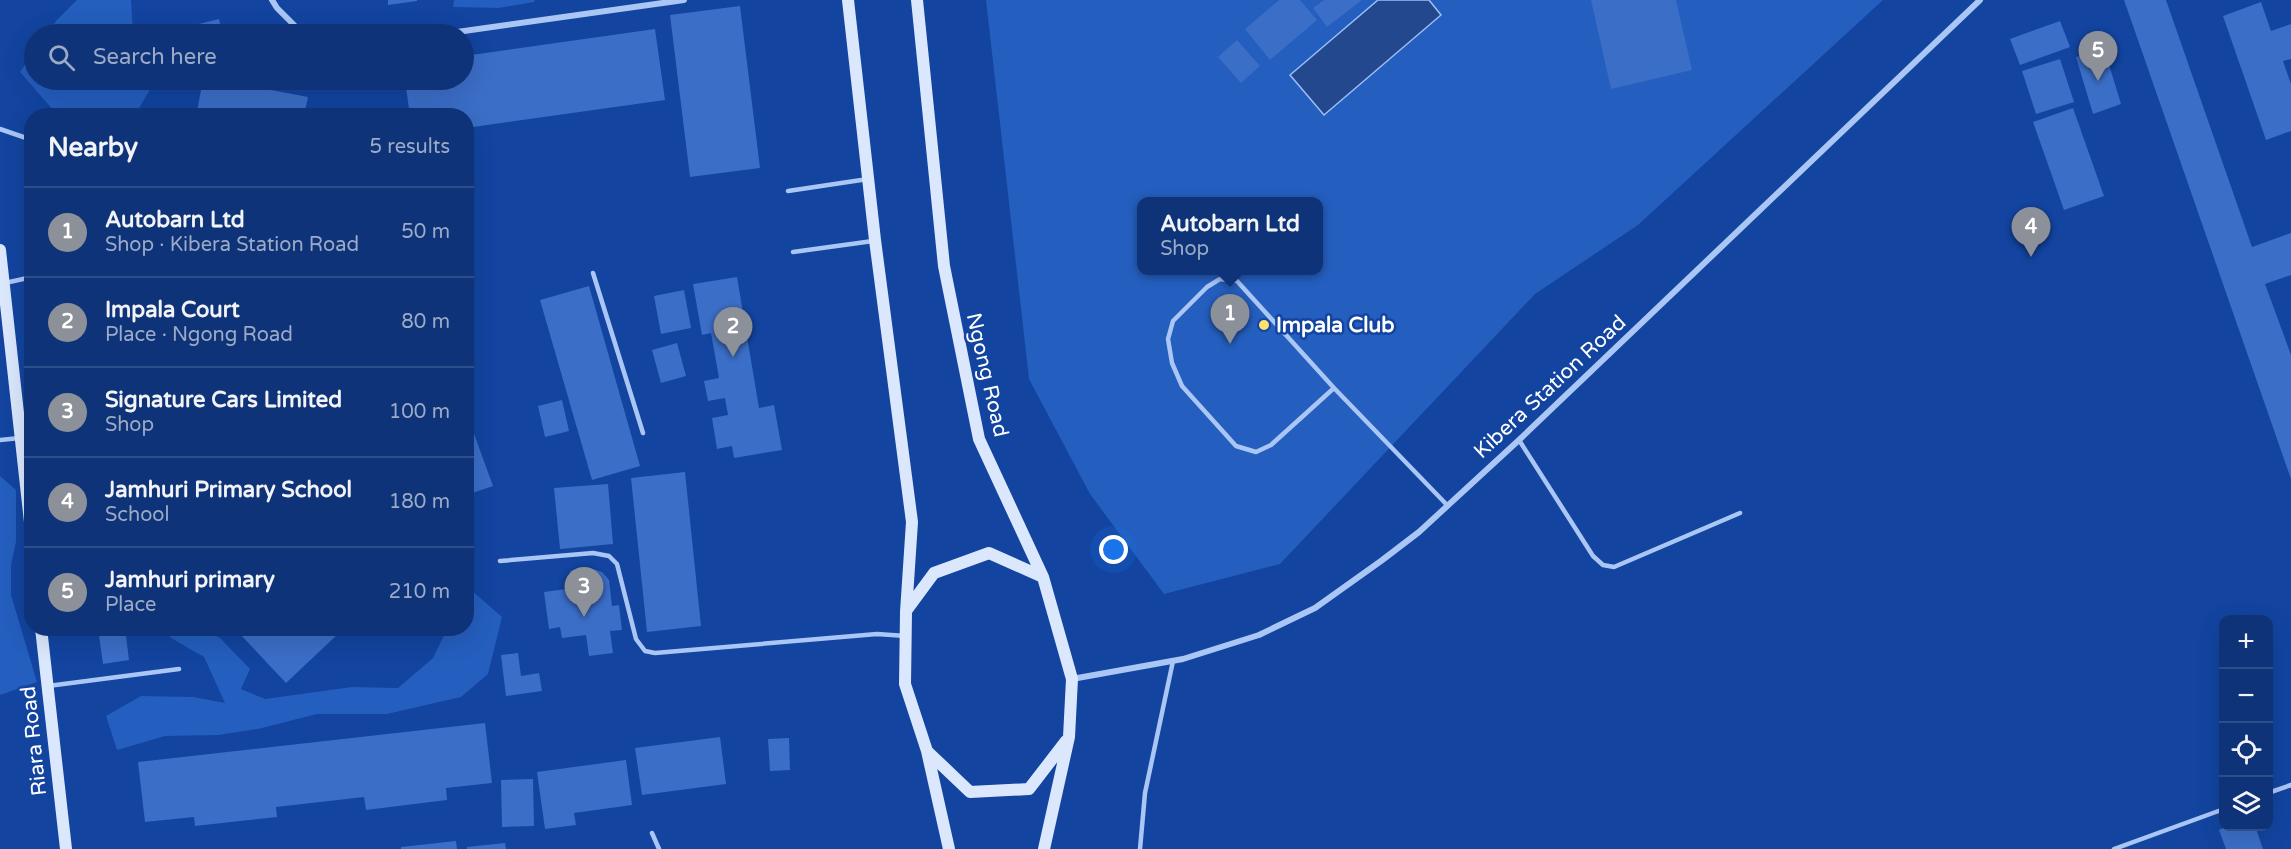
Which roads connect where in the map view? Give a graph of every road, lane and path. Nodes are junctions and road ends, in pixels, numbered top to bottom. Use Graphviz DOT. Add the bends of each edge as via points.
graph roads {
  1 [pos="272,0"];
  2 [pos="684,0"];
  3 [pos="848,0"];
  4 [pos="917,0"];
  5 [pos="1980,0"];
  6 [pos="293,24"];
  7 [pos="474,30"];
  8 [pos="0,129"];
  9 [pos="24,137"];
  10 [pos="868,179"];
  11 [pos="788,191"];
  12 [pos="875,240"];
  13 [pos="0,250"];
  14 [pos="793,252"];
  15 [pos="593,273"];
  16 [pos="24,279"];
  17 [pos="4,284"];
  18 [pos="4,327"];
  19 [pos="1334,388"];
  20 [pos="643,433"];
  21 [pos="20,438"];
  22 [pos="0,440"];
  23 [pos="1519,440"];
  24 [pos="24,472"];
  25 [pos="1448,506"];
  26 [pos="1740,513"];
  27 [pos="500,561"];
  28 [pos="1043,577"];
  29 [pos="906,612"];
  30 [pos="42,636"];
  31 [pos="906,636"];
  32 [pos="1173,661"];
  33 [pos="179,669"];
  34 [pos="1072,679"];
  35 [pos="48,686"];
  36 [pos="1069,737"];
  37 [pos="927,751"];
  38 [pos="2291,785"];
  39 [pos="2273,791"];
  40 [pos="2219,810"];
  41 [pos="652,833"];
  42 [pos="66,849"];
  43 [pos="659,849"];
  44 [pos="949,849"];
  45 [pos="1044,849"];
  46 [pos="1140,849"];
  47 [pos="2114,849"];
  1 -- 6 [label="street"];
  2 -- 7 [label="street"];
  3 -- 10 [label="main road"];
  4 -- 28 [label="main road, Ngong Road" via="944,266 979,440"];
  5 -- 23 [label="street, Kibera Station Road"];
  8 -- 9 [label="lane"];
  10 -- 11 [label="lane"];
  10 -- 12 [label="main road"];
  12 -- 14 [label="lane"];
  12 -- 29 [label="main road" via="912,522"];
  13 -- 17 [label="main road"];
  15 -- 20 [label="lane"];
  16 -- 17 [label="lane"];
  17 -- 18 [label="main road"];
  18 -- 21 [label="main road"];
  19 -- 19 [label="lane" via="1237,280 1220,279 1207,287 1173,321 1168,339 1172,363 1182,386 1236,446 1256,452 1271,445"];
  19 -- 25 [label="lane"];
  21 -- 22 [label="lane"];
  21 -- 24 [label="main road"];
  23 -- 25 [label="street, Kibera Station Road"];
  23 -- 26 [label="lane" via="1593,556 1603,565 1614,567"];
  25 -- 32 [label="street, Kibera Station Road" via="1315,608 1259,635"];
  27 -- 31 [label="lane" via="593,553 609,556 617,564 636,639 645,651 655,653 878,634"];
  28 -- 29 [label="main road" via="989,553 934,573"];
  28 -- 34 [label="main road, Ngong Road"];
  29 -- 31 [label="main road"];
  30 -- 35 [label="main road, Riara Road"];
  31 -- 37 [label="main road" via="905,684"];
  32 -- 34 [label="street, Kibera Station Road"];
  32 -- 46 [label="lane" via="1144,793"];
  33 -- 35 [label="lane"];
  34 -- 36 [label="main road, Ngong Road"];
  35 -- 42 [label="main road, Riara Road"];
  36 -- 37 [label="main road" via="1029,789 970,792"];
  36 -- 45 [label="main road, Ngong Road"];
  37 -- 44 [label="main road"];
  38 -- 39 [label="lane"];
  40 -- 47 [label="lane"];
  41 -- 43 [label="lane"];
}
